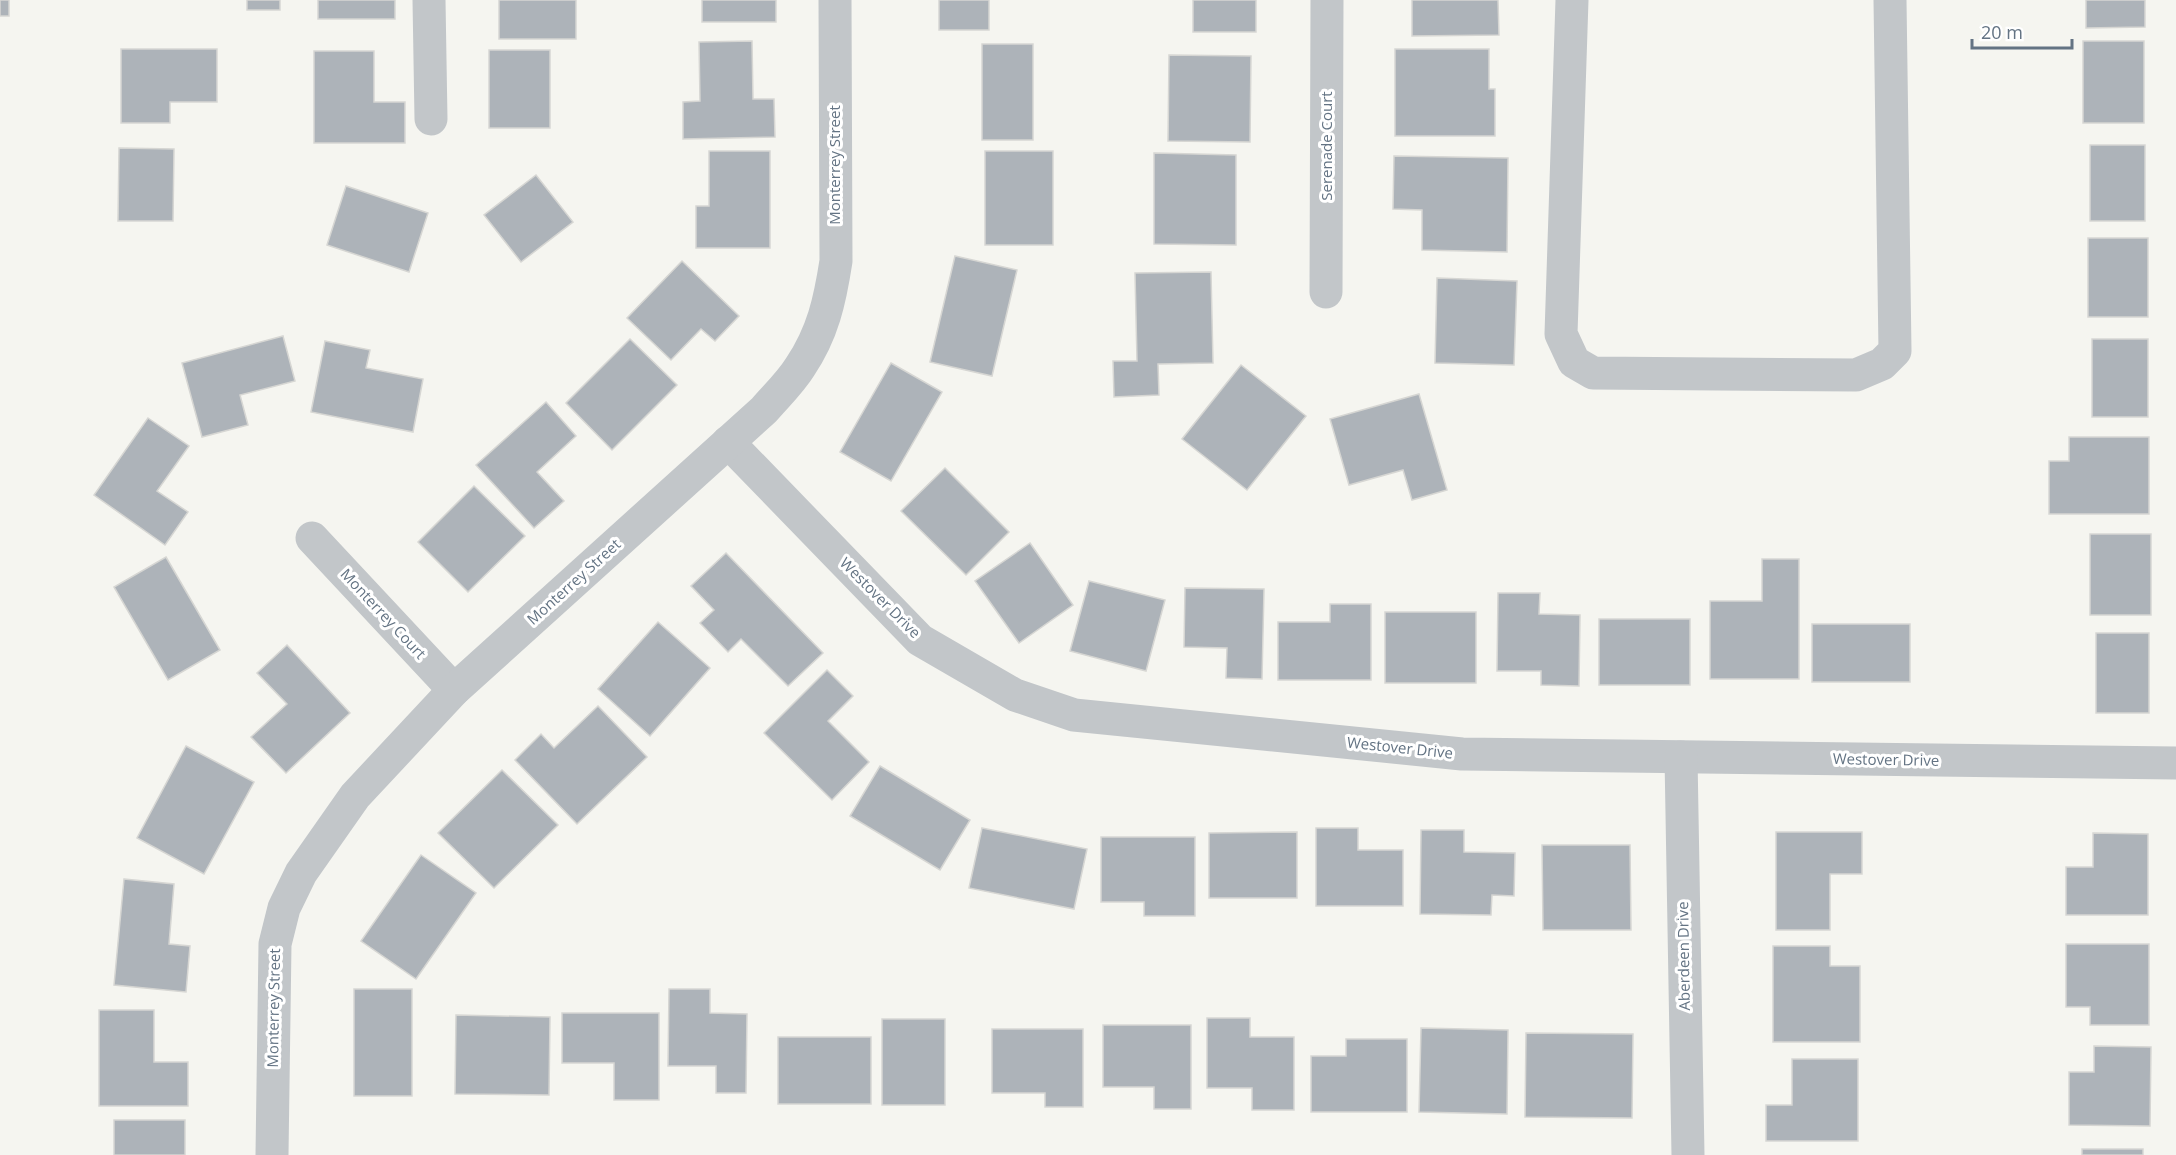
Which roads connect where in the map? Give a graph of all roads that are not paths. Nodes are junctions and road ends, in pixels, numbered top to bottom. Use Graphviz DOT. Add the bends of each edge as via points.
graph roads {
  1 [pos="429,0"];
  2 [pos="835,0"];
  3 [pos="1327,0"];
  4 [pos="1572,0"];
  5 [pos="1890,0"];
  6 [pos="431,119"];
  7 [pos="1326,292"];
  8 [pos="728,442"];
  9 [pos="312,538"];
  10 [pos="454,690"];
  11 [pos="1681,757"];
  12 [pos="2176,763"];
  13 [pos="272,1155"];
  14 [pos="1688,1155"];
  1 -- 6 [label="street"];
  2 -- 8 [label="street, Monterrey Street" via="836,261 830,302 818,336 800,368 764,411"];
  3 -- 7 [label="street, Serenade Court"];
  4 -- 5 [label="street" via="1561,334 1575,362 1593,373 1856,375 1882,364 1895,351"];
  8 -- 10 [label="street, Monterrey Street"];
  8 -- 11 [label="street, Westover Drive" via="920,640 1015,695 1074,715 1462,754"];
  9 -- 10 [label="street, Monterrey Court"];
  10 -- 13 [label="street, Monterrey Street" via="355,796 301,873 284,908 275,944"];
  11 -- 12 [label="street, Westover Drive"];
  11 -- 14 [label="street, Aberdeen Drive"];
}
